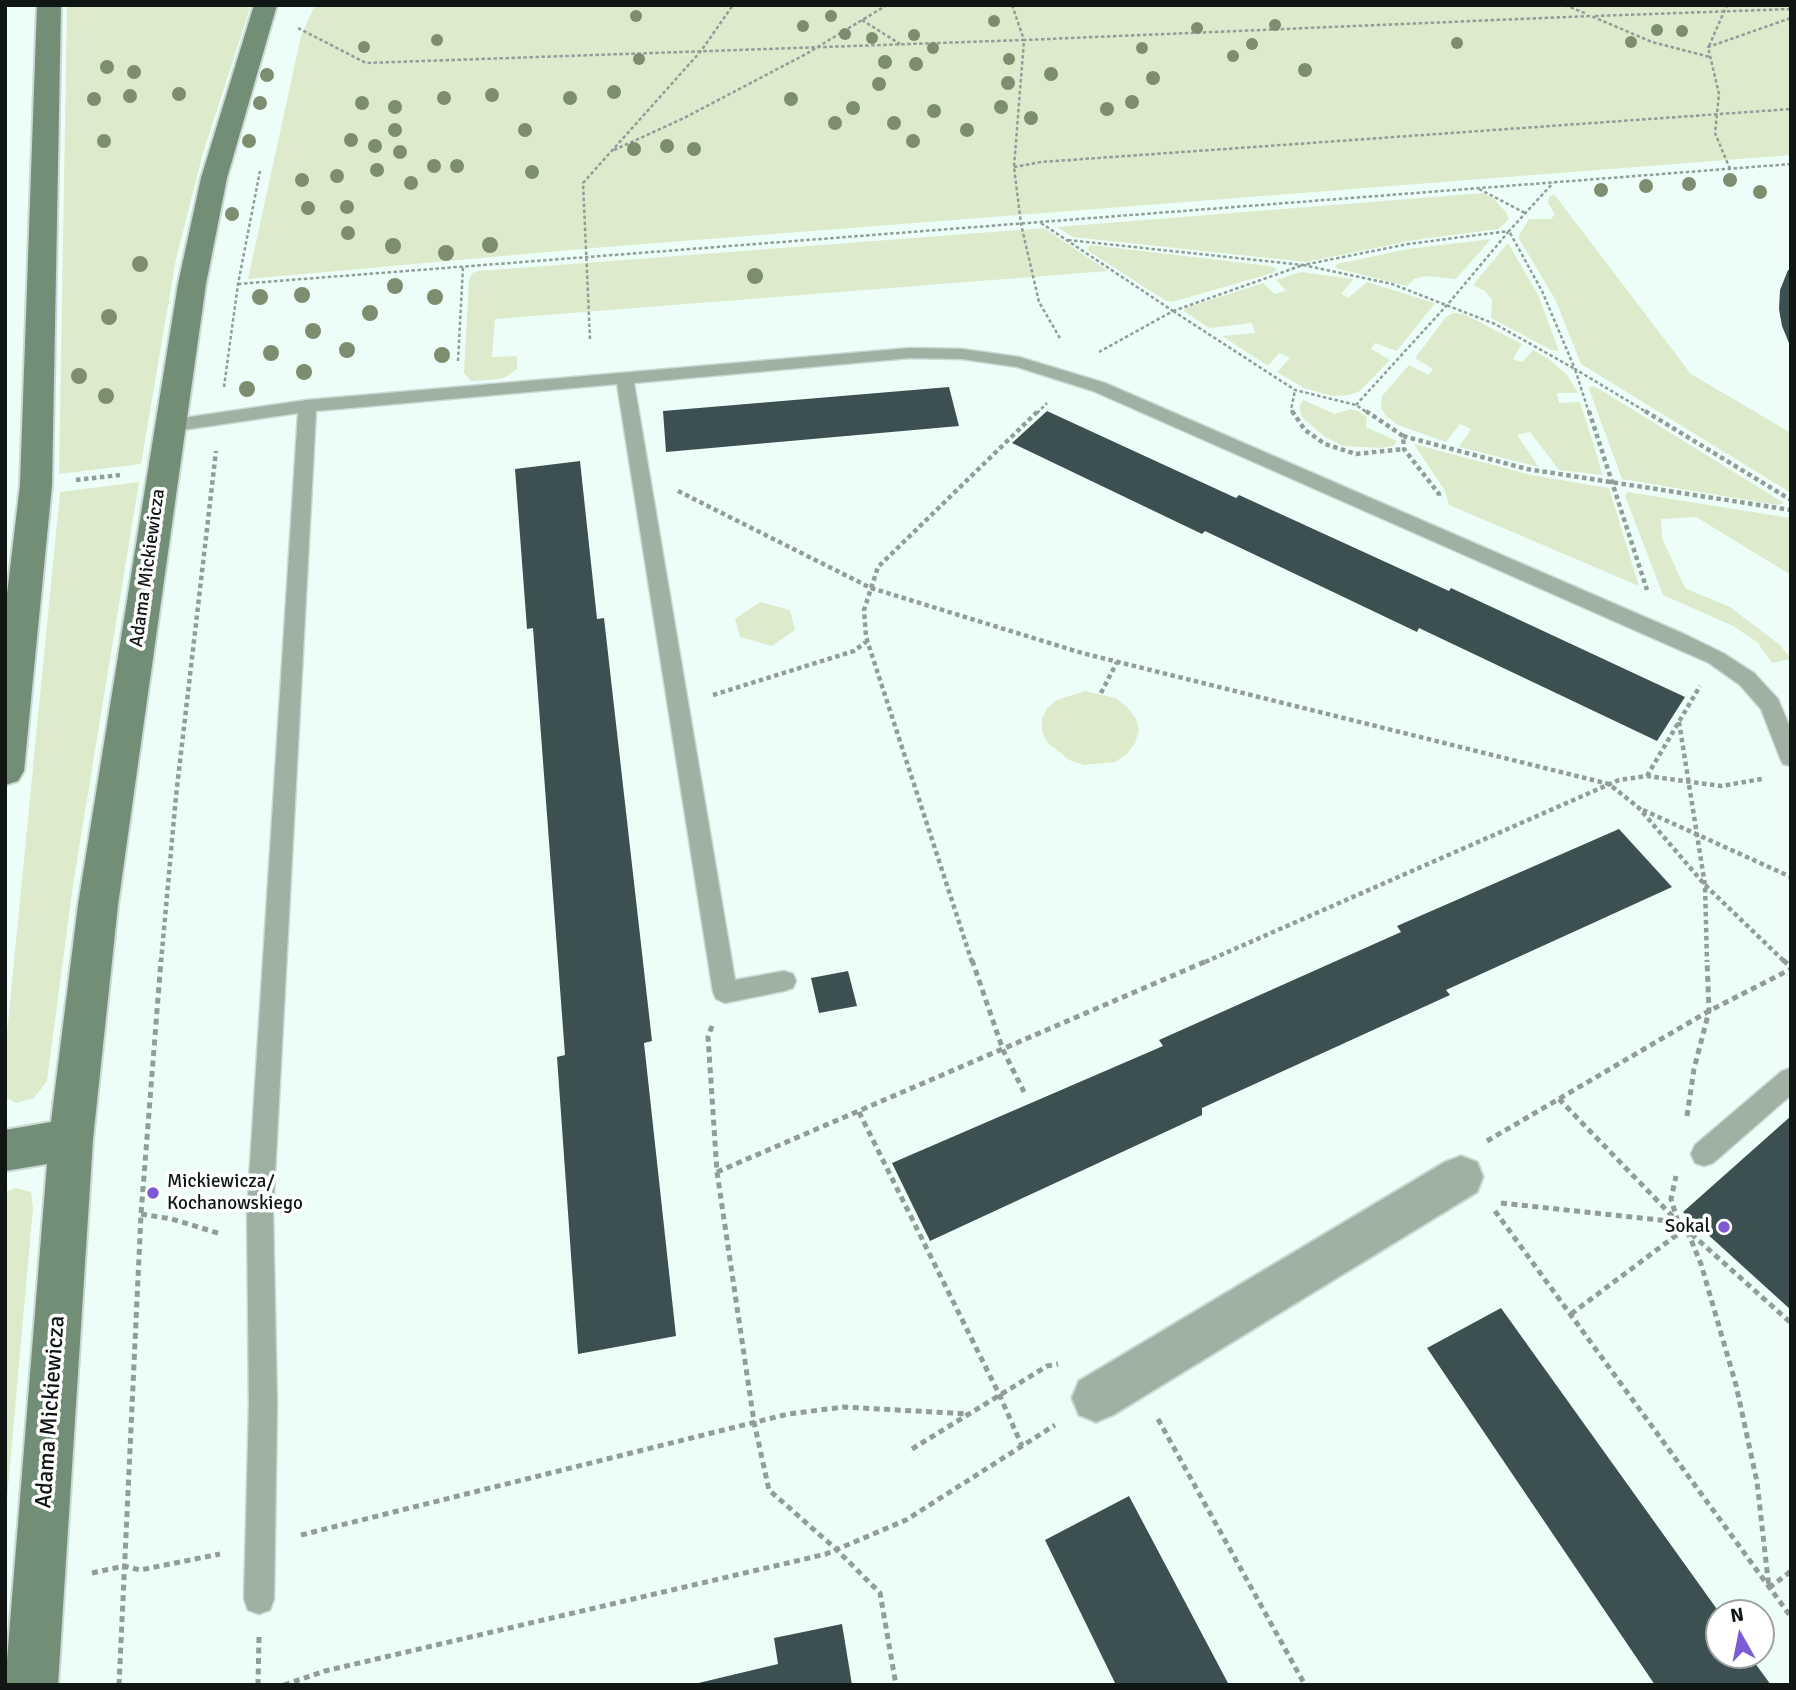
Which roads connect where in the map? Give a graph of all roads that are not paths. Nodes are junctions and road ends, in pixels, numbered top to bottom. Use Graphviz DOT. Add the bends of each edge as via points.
graph roads {
  1 [pos="49,5"];
  2 [pos="280,20"];
  3 [pos="625,379"];
  4 [pos="307,407"];
  5 [pos="169,426"];
  6 [pos="1791,758"];
  7 [pos="5,771"];
  8 [pos="784,981"];
  9 [pos="1791,1079"];
  10 [pos="71,1139"];
  11 [pos="5,1151"];
  12 [pos="1704,1154"];
  13 [pos="1461,1177"];
  14 [pos="1115,1386"];
  15 [pos="260,1599"];
  16 [pos="32,1685"];
  1 -- 7 [label="street" via="36,485"];
  2 -- 5 [label="street, Adama Mickiewicza" via="214,178"];
  3 -- 4 [label="lane"];
  3 -- 6 [label="lane" via="910,353 991,357 1074,379 1717,658 1747,679 1770,705"];
  3 -- 8 [label="lane" via="725,992"];
  4 -- 5 [label="lane"];
  4 -- 15 [label="lane" via="261,1198"];
  5 -- 10 [label="street, Adama Mickiewicza" via="98,905"];
  9 -- 12 [label="lane"];
  10 -- 11 [label="street"];
  10 -- 16 [label="street, Adama Mickiewicza"];
  13 -- 14 [label="street"];
}
